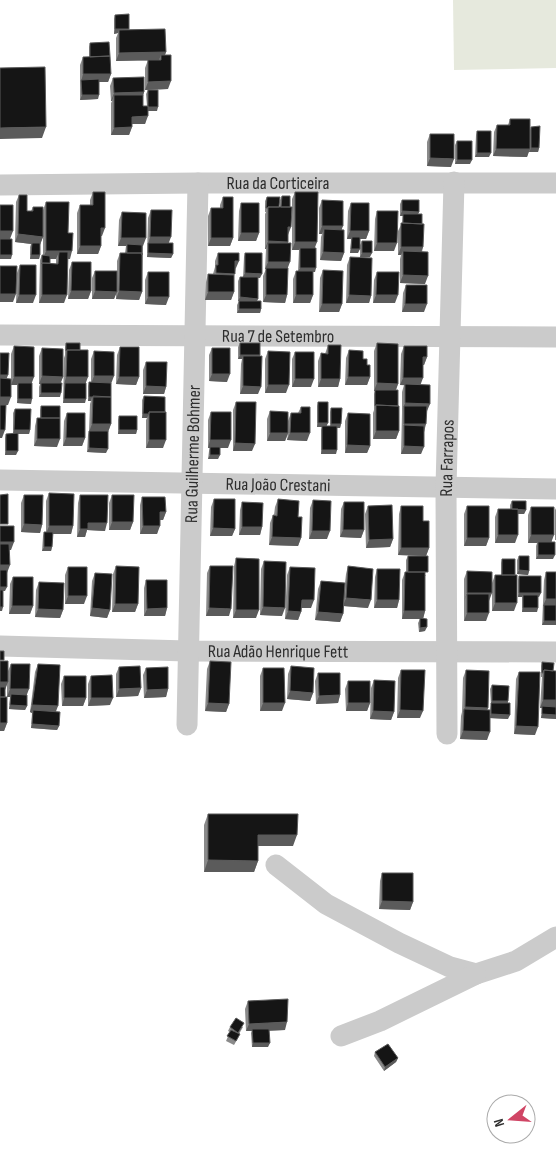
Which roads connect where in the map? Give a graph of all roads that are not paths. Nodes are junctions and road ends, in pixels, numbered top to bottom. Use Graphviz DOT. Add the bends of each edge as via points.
graph roads {
  1 [pos="454,182"];
  2 [pos="198,183"];
  3 [pos="556,183"];
  4 [pos="0,185"];
  5 [pos="0,335"];
  6 [pos="194,335"];
  7 [pos="450,336"];
  8 [pos="556,337"];
  9 [pos="0,480"];
  10 [pos="191,484"];
  11 [pos="446,487"];
  12 [pos="556,489"];
  13 [pos="0,646"];
  14 [pos="188,651"];
  15 [pos="556,652"];
  16 [pos="448,653"];
  17 [pos="187,725"];
  18 [pos="447,734"];
  19 [pos="276,864"];
  20 [pos="556,938"];
  21 [pos="476,974"];
  22 [pos="341,1036"];
  1 -- 2 [label="street, Rua da Corticeira"];
  1 -- 3 [label="street, Rua da Corticeira"];
  1 -- 7 [label="street, Rua Farrapos"];
  2 -- 4 [label="street, Rua da Corticeira"];
  2 -- 6 [label="street, Rua Guilherme Bohmer"];
  5 -- 6 [label="street, Rua 7 de Setembro"];
  6 -- 7 [label="street, Rua 7 de Setembro"];
  6 -- 10 [label="street, Rua Guilherme Bohmer"];
  7 -- 8 [label="street, Rua 7 de Setembro"];
  7 -- 11 [label="street, Rua Farrapos"];
  9 -- 10 [label="street, Rua João Crestani"];
  10 -- 11 [label="street, Rua João Crestani"];
  10 -- 14 [label="street, Rua Guilherme Bohmer"];
  11 -- 12 [label="street, Rua João Crestani"];
  11 -- 16 [label="street, Rua Farrapos"];
  13 -- 14 [label="street, Rua Adão Henrique Fett"];
  14 -- 16 [label="street, Rua Adão Henrique Fett"];
  14 -- 17 [label="street, Rua Guilherme Bohmer"];
  15 -- 16 [label="street, Rua Adão Henrique Fett"];
  16 -- 18 [label="street, Rua Farrapos"];
  19 -- 21 [label="street" via="326,904 450,968"];
  20 -- 21 [label="street" via="516,961"];
  21 -- 22 [label="street" via="380,1021"];
}
